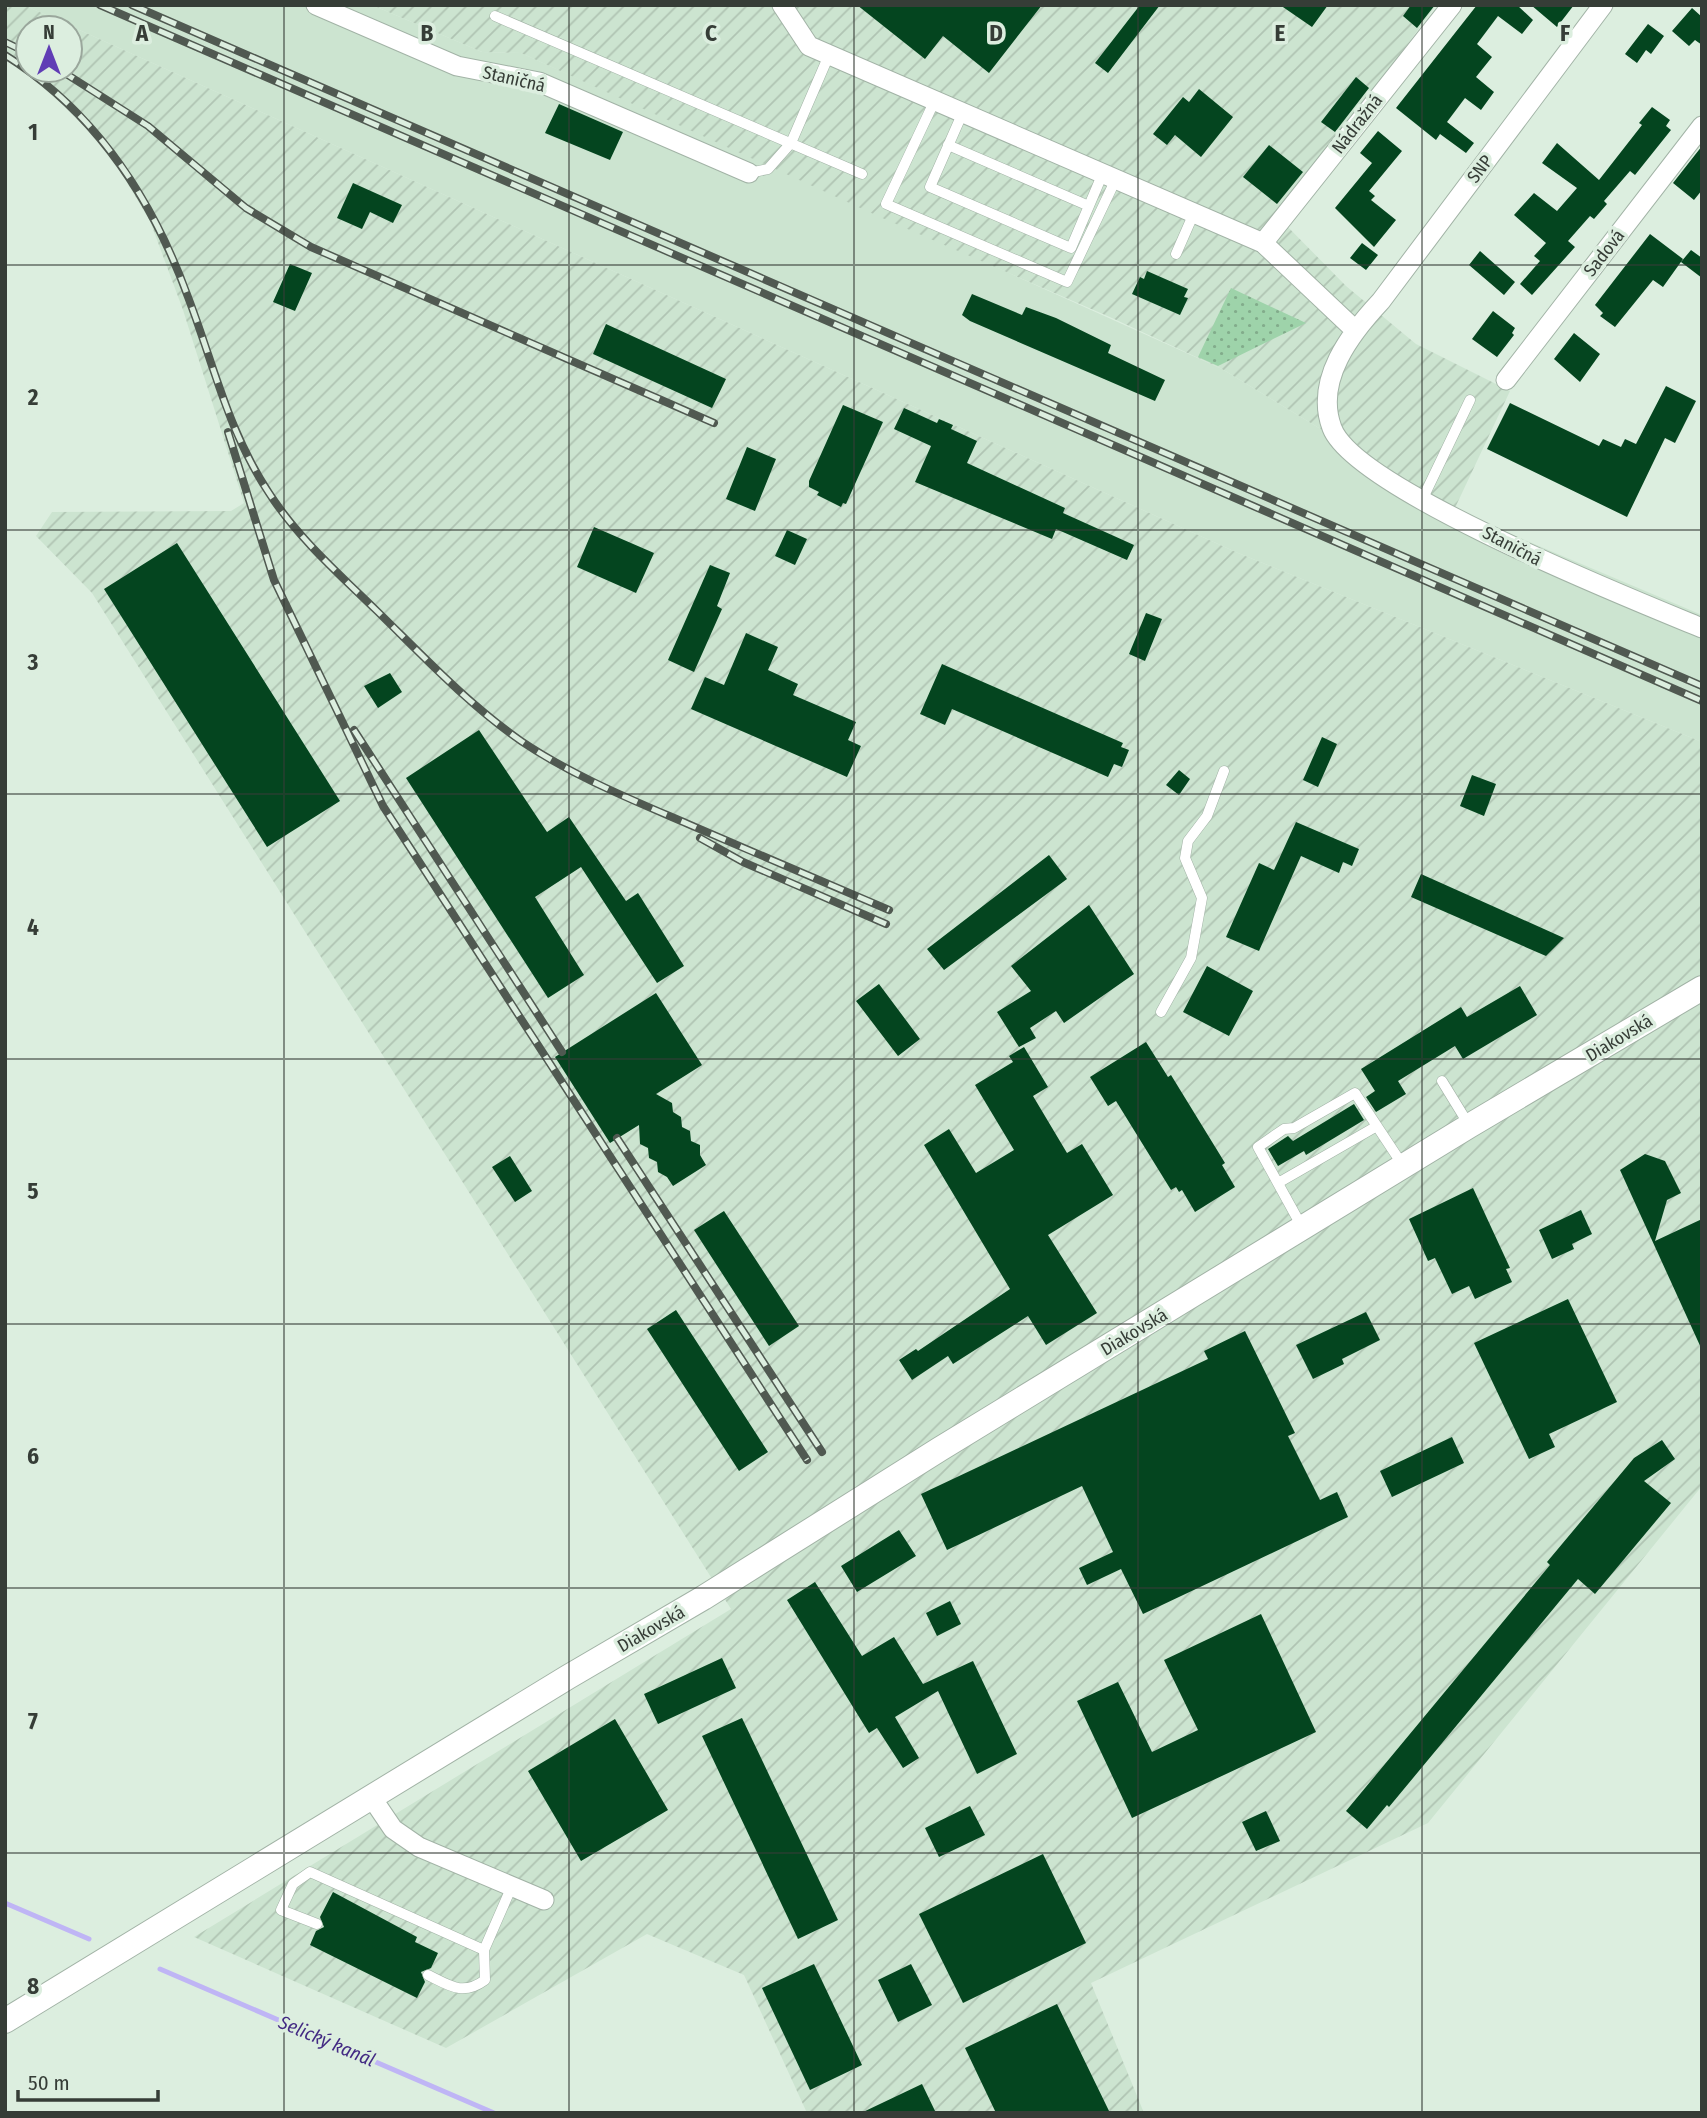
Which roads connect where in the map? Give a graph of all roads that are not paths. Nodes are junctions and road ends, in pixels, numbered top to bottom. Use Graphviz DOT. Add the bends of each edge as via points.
graph roads {
  1 [pos="316,5"];
  2 [pos="782,5"];
  3 [pos="1452,5"];
  4 [pos="1603,5"];
  5 [pos="495,16"];
  6 [pos="829,55"];
  7 [pos="935,100"];
  8 [pos="962,112"];
  9 [pos="1702,126"];
  10 [pos="791,143"];
  11 [pos="948,145"];
  12 [pos="749,173"];
  13 [pos="862,174"];
  14 [pos="1109,176"];
  15 [pos="1089,206"];
  16 [pos="1194,213"];
  17 [pos="1263,243"];
  18 [pos="1176,254"];
  19 [pos="1354,329"];
  20 [pos="1506,380"];
  21 [pos="1470,400"];
  22 [pos="1339,437"];
  23 [pos="1423,498"];
  24 [pos="1702,628"];
  25 [pos="1223,771"];
  26 [pos="1702,988"];
  27 [pos="1161,1012"];
  28 [pos="1442,1081"];
  29 [pos="1377,1126"];
  30 [pos="1469,1126"];
  31 [pos="1404,1167"];
  32 [pos="1278,1184"];
  33 [pos="1303,1229"];
  34 [pos="372,1798"];
  35 [pos="512,1886"];
  36 [pos="544,1900"];
  37 [pos="317,1924"];
  38 [pos="484,1950"];
  39 [pos="428,1975"];
  40 [pos="5,2021"];
  1 -- 12 [label="street, Staničná" via="457,66 539,82"];
  2 -- 6 [label="street" via="809,46"];
  3 -- 17 [label="street, Nádražná"];
  4 -- 19 [label="street, SNP" via="1381,301"];
  5 -- 10 [label="lane"];
  6 -- 7 [label="street"];
  6 -- 10 [label="lane"];
  7 -- 8 [label="street"];
  7 -- 14 [label="lane" via="886,204 1067,282"];
  8 -- 11 [label="lane"];
  8 -- 14 [label="street"];
  9 -- 20 [label="street, Sadová"];
  10 -- 12 [label="lane" via="768,169"];
  10 -- 13 [label="lane"];
  11 -- 15 [label="lane"];
  11 -- 15 [label="lane" via="930,187 1071,248"];
  14 -- 15 [label="lane"];
  14 -- 16 [label="street"];
  16 -- 17 [label="street"];
  16 -- 18 [label="lane"];
  17 -- 19 [label="street"];
  19 -- 22 [label="street, SNP" via="1336,364 1328,395 1332,429"];
  21 -- 23 [label="lane"];
  22 -- 23 [label="street, Staničná" via="1356,459"];
  23 -- 24 [label="street, Staničná" via="1549,565"];
  25 -- 27 [label="lane" via="1207,816 1188,841 1185,858 1202,898 1191,958"];
  26 -- 30 [label="street, Diakovská"];
  28 -- 30 [label="lane"];
  29 -- 31 [label="lane"];
  29 -- 32 [label="lane"];
  29 -- 32 [label="lane" via="1354,1093 1294,1128 1284,1129 1258,1147"];
  30 -- 31 [label="street, Diakovská"];
  31 -- 33 [label="street, Diakovská"];
  32 -- 33 [label="lane"];
  33 -- 34 [label="street, Diakovská"];
  34 -- 35 [label="street" via="393,1829 419,1847"];
  34 -- 40 [label="street, Diakovská"];
  35 -- 36 [label="street"];
  35 -- 38 [label="lane"];
  37 -- 38 [label="lane" via="281,1910 293,1884 310,1872"];
  38 -- 39 [label="lane" via="485,1980 473,1989 459,1991"];
}
